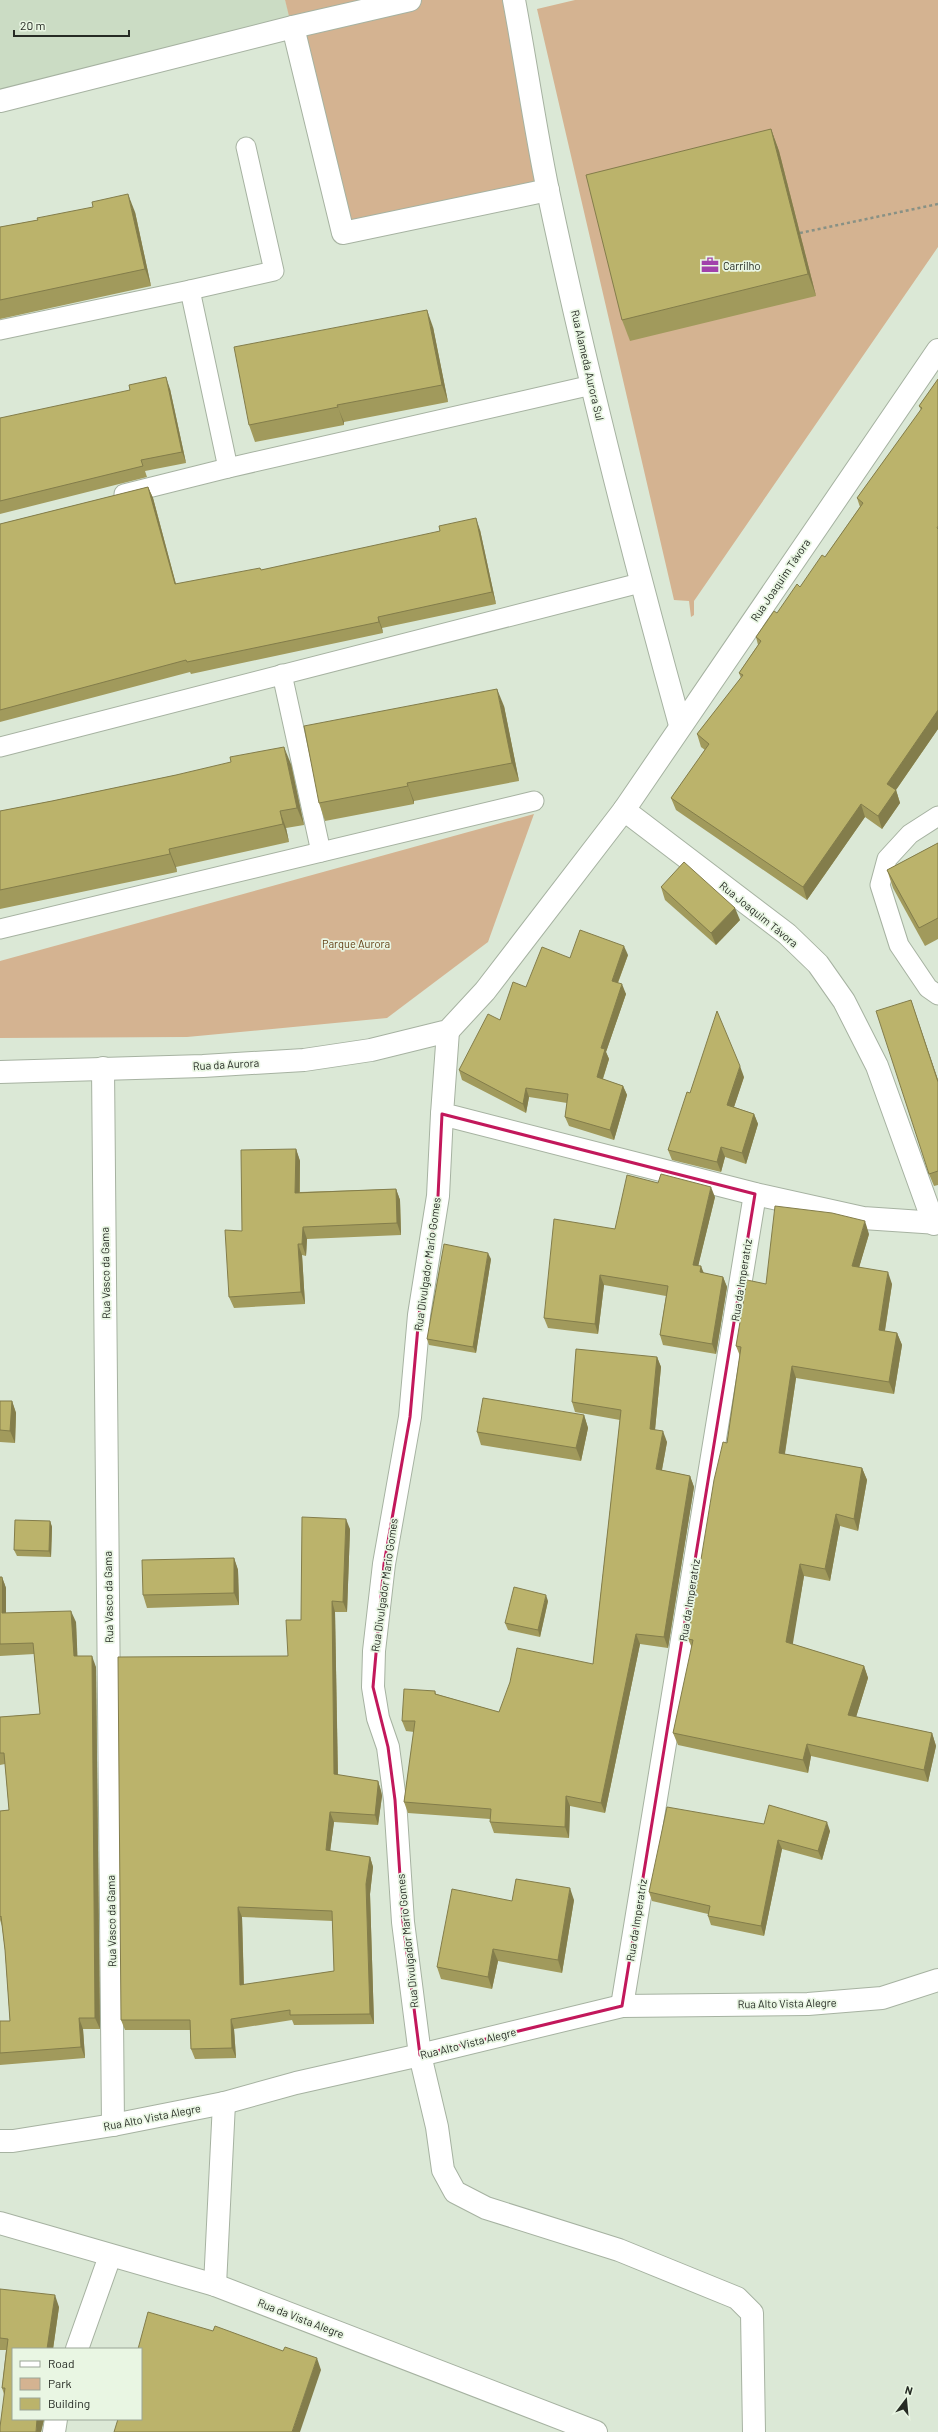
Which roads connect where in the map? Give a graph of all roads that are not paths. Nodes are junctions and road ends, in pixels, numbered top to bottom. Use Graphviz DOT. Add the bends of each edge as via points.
graph roads {
  1 [pos="410,0"];
  2 [pos="514,0"];
  3 [pos="293,27"];
  4 [pos="0,101"];
  5 [pos="246,147"];
  6 [pos="548,190"];
  7 [pos="190,290"];
  8 [pos="0,330"];
  9 [pos="938,350"];
  10 [pos="592,386"];
  11 [pos="228,468"];
  12 [pos="106,498"];
  13 [pos="640,583"];
  14 [pos="282,674"];
  15 [pos="680,725"];
  16 [pos="0,747"];
  17 [pos="534,801"];
  18 [pos="624,810"];
  19 [pos="938,816"];
  20 [pos="321,852"];
  21 [pos="0,929"];
  22 [pos="938,995"];
  23 [pos="448,1031"];
  24 [pos="103,1068"];
  25 [pos="0,1072"];
  26 [pos="442,1114"];
  27 [pos="755,1194"];
  28 [pos="936,1223"];
  29 [pos="938,1980"];
  30 [pos="622,2006"];
  31 [pos="420,2055"];
  32 [pos="224,2103"];
  33 [pos="113,2125"];
  34 [pos="0,2141"];
  35 [pos="0,2223"];
  36 [pos="110,2256"];
  37 [pos="215,2285"];
  38 [pos="77,2348"];
  39 [pos="56,2420"];
  40 [pos="54,2432"];
  41 [pos="596,2432"];
  42 [pos="754,2432"];
  1 -- 3 [label="street"];
  2 -- 6 [label="street, Rua Alameda Aurora Sul"];
  3 -- 4 [label="street"];
  3 -- 6 [label="street" via="343,233"];
  5 -- 7 [label="lane" via="274,270"];
  6 -- 10 [label="street, Rua Alameda Aurora Sul"];
  7 -- 8 [label="lane"];
  7 -- 11 [label="lane"];
  9 -- 15 [label="street, Rua Joaquim Távora"];
  10 -- 11 [label="lane"];
  10 -- 13 [label="street, Rua Alameda Aurora Sul"];
  11 -- 12 [label="lane"];
  13 -- 14 [label="lane"];
  13 -- 15 [label="street, Rua Alameda Aurora Sul"];
  14 -- 16 [label="lane"];
  14 -- 20 [label="lane"];
  15 -- 18 [label="street, Rua Joaquim Távora"];
  17 -- 20 [label="lane"];
  18 -- 23 [label="street, Rua Joaquim Távora" via="485,991"];
  18 -- 28 [label="street, Rua Joaquim Távora" via="787,934 818,964 844,1001 877,1066"];
  19 -- 22 [label="lane" via="910,834 887,859 880,885 899,945 928,988"];
  20 -- 21 [label="lane"];
  23 -- 24 [label="street, Rua da Aurora" via="371,1050 304,1060"];
  23 -- 26 [label="street"];
  24 -- 25 [label="street, Rua da Aurora"];
  24 -- 33 [label="street, Rua Vasco da Gama"];
  26 -- 27 [label="street"];
  26 -- 31 [label="street, Rua Divulgador Mario Gomes" via="438,1196 418,1315 410,1417 384,1564 374,1651 373,1686 378,1718 388,1747 395,1800 403,1922"];
  27 -- 28 [label="street" via="863,1218"];
  27 -- 30 [label="street, Rua da Imperatriz"];
  29 -- 30 [label="street, Rua Alto Vista Alegre" via="882,1998 808,2004"];
  30 -- 31 [label="street, Rua Alto Vista Alegre"];
  31 -- 32 [label="street, Rua Alto Vista Alegre" via="296,2083"];
  31 -- 42 [label="street, Rua Divulgador Mario Gomes" via="437,2127 443,2170 455,2192 486,2208 619,2250 695,2280 737,2298 752,2313"];
  32 -- 33 [label="street, Rua Alto Vista Alegre"];
  32 -- 37 [label="street"];
  33 -- 34 [label="street, Rua Alto Vista Alegre"];
  35 -- 36 [label="street, Rua da Vista Alegre"];
  36 -- 37 [label="street, Rua da Vista Alegre"];
  36 -- 38 [label="street"];
  37 -- 41 [label="street, Rua da Vista Alegre"];
  39 -- 40 [label="street"];
}
